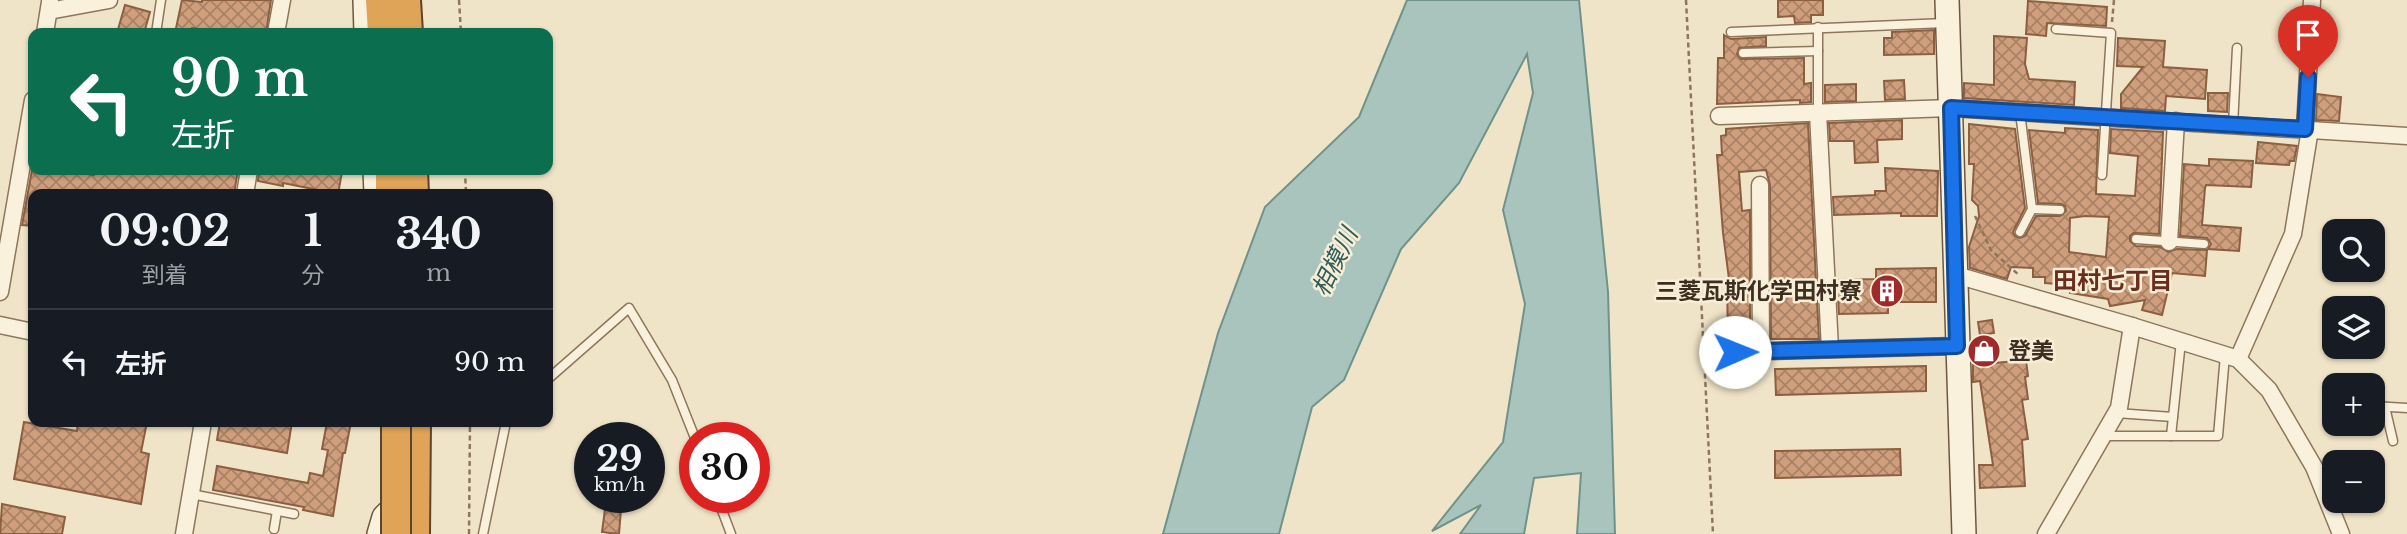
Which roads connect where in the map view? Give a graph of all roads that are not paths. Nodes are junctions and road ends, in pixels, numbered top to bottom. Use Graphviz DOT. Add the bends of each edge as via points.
graph roads {
  1 [pos="108,0"];
  2 [pos="161,0"];
  3 [pos="282,0"];
  4 [pos="365,0"];
  5 [pos="380,0"];
  6 [pos="406,0"];
  7 [pos="2312,0"];
  8 [pos="50,5"];
  9 [pos="1947,11"];
  10 [pos="1818,27"];
  11 [pos="46,28"];
  12 [pos="157,28"];
  13 [pos="277,28"];
  14 [pos="366,28"];
  15 [pos="382,28"];
  16 [pos="408,28"];
  17 [pos="2056,29"];
  18 [pos="1731,32"];
  19 [pos="2237,48"];
  20 [pos="1818,51"];
  21 [pos="1743,53"];
  22 [pos="1951,108"];
  23 [pos="2020,112"];
  24 [pos="1818,113"];
  25 [pos="1719,116"];
  26 [pos="2106,117"];
  27 [pos="2176,121"];
  28 [pos="2233,125"];
  29 [pos="28,129"];
  30 [pos="2308,129"];
  31 [pos="2407,136"];
  32 [pos="2102,175"];
  33 [pos="1760,185"];
  34 [pos="2032,209"];
  35 [pos="2060,210"];
  36 [pos="2020,232"];
  37 [pos="2136,239"];
  38 [pos="2169,242"];
  39 [pos="2204,244"];
  40 [pos="1956,275"];
  41 [pos="0,292"];
  42 [pos="0,325"];
  43 [pos="2132,326"];
  44 [pos="28,331"];
  45 [pos="2181,341"];
  46 [pos="1957,346"];
  47 [pos="1830,349"];
  48 [pos="1735,352"];
  49 [pos="1761,352"];
  50 [pos="2232,357"];
  51 [pos="553,375"];
  52 [pos="2385,407"];
  53 [pos="2407,408"];
  54 [pos="2116,413"];
  55 [pos="2173,417"];
  56 [pos="689,422"];
  57 [pos="202,427"];
  58 [pos="387,427"];
  59 [pos="396,427"];
  60 [pos="416,427"];
  61 [pos="505,427"];
  62 [pos="2103,436"];
  63 [pos="2171,436"];
  64 [pos="2393,441"];
  65 [pos="191,494"];
  66 [pos="277,511"];
  67 [pos="724,513"];
  68 [pos="293,514"];
  69 [pos="395,521"];
  70 [pos="274,530"];
  71 [pos="184,534"];
  72 [pos="379,534"];
  73 [pos="404,534"];
  74 [pos="415,534"];
  75 [pos="483,534"];
  76 [pos="731,534"];
  77 [pos="1964,534"];
  78 [pos="2046,534"];
  79 [pos="2341,534"];
  1 -- 8 [label="street"];
  2 -- 12 [label="lane"];
  3 -- 13 [label="street"];
  4 -- 14 [label="street"];
  5 -- 15 [label="highway"];
  6 -- 16 [label="highway"];
  7 -- 30 [label="street"];
  8 -- 11 [label="street"];
  9 -- 10 [label="lane"];
  9 -- 22 [label="street"];
  10 -- 18 [label="lane"];
  10 -- 20 [label="lane"];
  17 -- 26 [label="lane" via="2111,33"];
  19 -- 28 [label="lane"];
  20 -- 21 [label="lane"];
  20 -- 24 [label="lane"];
  22 -- 23 [label="street"];
  22 -- 24 [label="street"];
  22 -- 40 [label="street"];
  23 -- 26 [label="street"];
  23 -- 34 [label="lane"];
  24 -- 25 [label="street"];
  24 -- 47 [label="street"];
  26 -- 27 [label="street"];
  26 -- 32 [label="lane"];
  27 -- 28 [label="street"];
  27 -- 38 [label="street"];
  28 -- 30 [label="street"];
  29 -- 41 [label="street"];
  30 -- 31 [label="street"];
  30 -- 50 [label="street" via="2292,234"];
  33 -- 49 [label="street"];
  34 -- 35 [label="lane"];
  34 -- 36 [label="lane"];
  37 -- 38 [label="lane"];
  38 -- 39 [label="lane"];
  40 -- 43 [label="street"];
  40 -- 46 [label="street"];
  42 -- 44 [label="street"];
  43 -- 45 [label="street"];
  43 -- 54 [label="street"];
  45 -- 50 [label="street"];
  45 -- 55 [label="lane"];
  46 -- 47 [label="street"];
  46 -- 77 [label="street"];
  47 -- 49 [label="street"];
  48 -- 49 [label="street"];
  50 -- 63 [label="lane" via="2218,436"];
  50 -- 79 [label="street" via="2269,390 2314,467"];
  51 -- 56 [label="lane" via="629,309 672,380"];
  52 -- 53 [label="lane"];
  52 -- 64 [label="lane"];
  54 -- 55 [label="lane"];
  54 -- 62 [label="street"];
  55 -- 63 [label="lane"];
  57 -- 65 [label="street"];
  58 -- 69 [label="street" via="386,488"];
  59 -- 69 [label="highway, bridge"];
  60 -- 74 [label="highway"];
  61 -- 75 [label="lane"];
  62 -- 63 [label="lane"];
  62 -- 78 [label="street"];
  65 -- 66 [label="lane"];
  65 -- 71 [label="street"];
  66 -- 68 [label="lane"];
  66 -- 70 [label="lane"];
  67 -- 76 [label="lane"];
  69 -- 72 [label="street" via="383,517"];
  69 -- 73 [label="street"];
}
